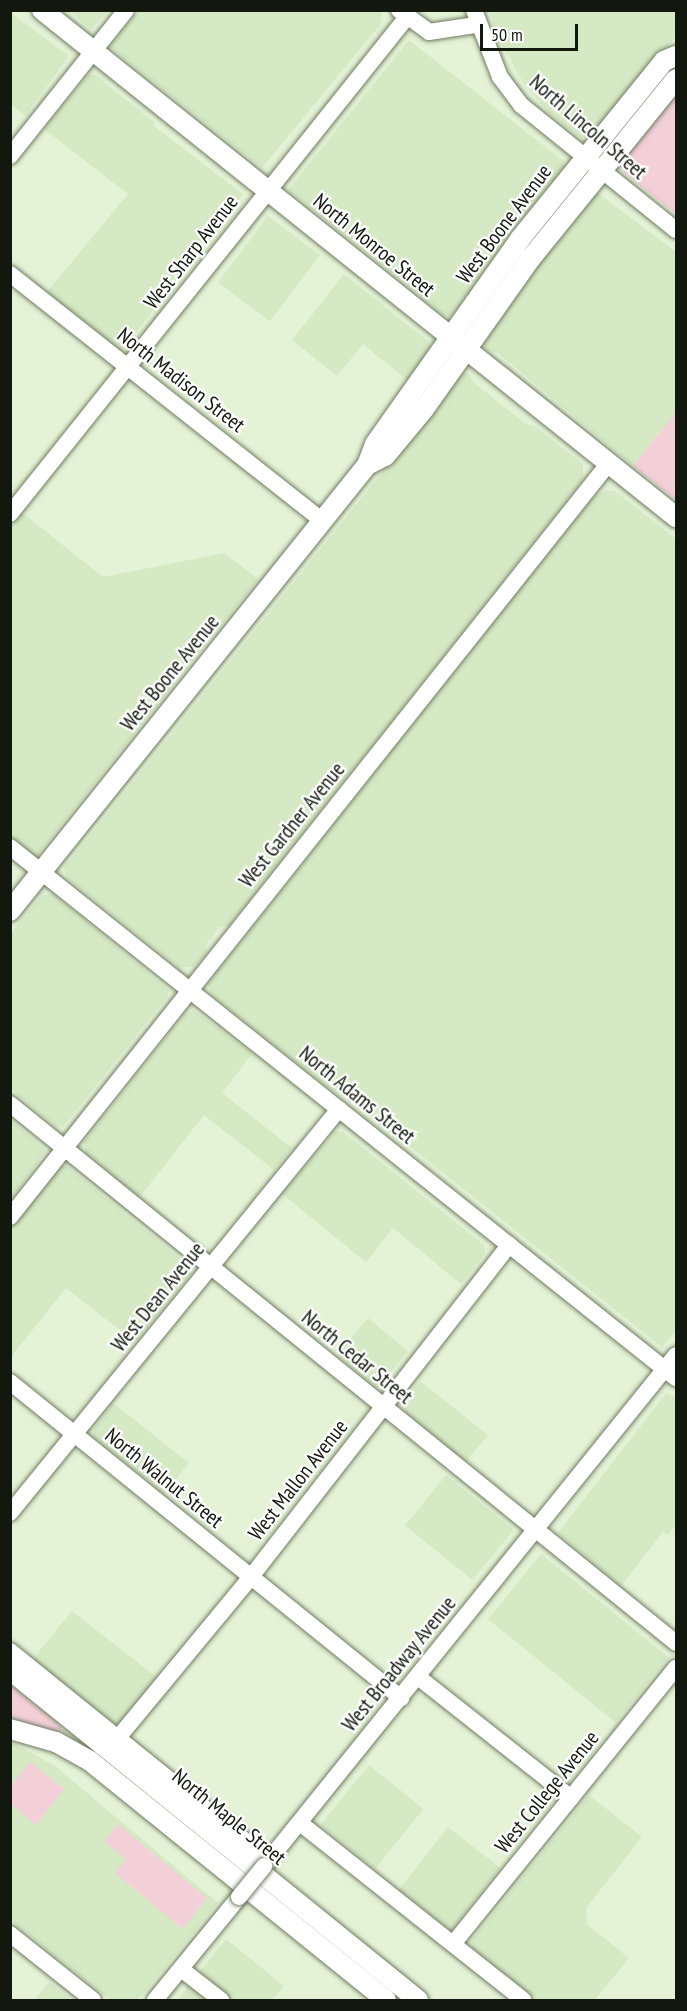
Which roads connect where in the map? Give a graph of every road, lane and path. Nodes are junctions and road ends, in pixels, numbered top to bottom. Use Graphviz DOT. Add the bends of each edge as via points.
graph roads {
  1 [pos="42,10"];
  2 [pos="126,10"];
  3 [pos="403,14"];
  4 [pos="475,18"];
  5 [pos="93,52"];
  6 [pos="676,56"];
  7 [pos="676,79"];
  8 [pos="10,156"];
  9 [pos="585,158"];
  10 [pos="601,171"];
  11 [pos="268,190"];
  12 [pos="676,230"];
  13 [pos="10,274"];
  14 [pos="450,336"];
  15 [pos="466,350"];
  16 [pos="129,367"];
  17 [pos="609,463"];
  18 [pos="367,465"];
  19 [pos="10,514"];
  20 [pos="676,517"];
  21 [pos="322,521"];
  22 [pos="10,847"];
  23 [pos="42,872"];
  24 [pos="10,911"];
  25 [pos="190,990"];
  26 [pos="10,1104"];
  27 [pos="339,1109"];
  28 [pos="65,1148"];
  29 [pos="10,1216"];
  30 [pos="510,1245"];
  31 [pos="211,1268"];
  32 [pos="676,1355"];
  33 [pos="671,1373"];
  34 [pos="10,1382"];
  35 [pos="383,1407"];
  36 [pos="75,1434"];
  37 [pos="10,1514"];
  38 [pos="535,1531"];
  39 [pos="250,1578"];
  40 [pos="676,1642"];
  41 [pos="10,1651"];
  42 [pos="676,1668"];
  43 [pos="10,1670"];
  44 [pos="418,1677"];
  45 [pos="401,1698"];
  46 [pos="10,1729"];
  47 [pos="117,1739"];
  48 [pos="571,1798"];
  49 [pos="300,1823"];
  50 [pos="267,1863"];
  51 [pos="10,1934"];
  52 [pos="453,1944"];
  53 [pos="181,1969"];
  54 [pos="93,2001"];
  55 [pos="155,2001"];
  56 [pos="220,2001"];
  57 [pos="386,2001"];
  58 [pos="418,2001"];
  59 [pos="523,2001"];
  1 -- 5 [label="main road, North Monroe Street"];
  2 -- 5 [label="street"];
  3 -- 4 [label="street, North Lincoln Street" via="429,32"];
  3 -- 11 [label="street, West Sharp Avenue"];
  4 -- 9 [label="street, North Lincoln Street" via="500,76 521,105"];
  5 -- 8 [label="street"];
  5 -- 11 [label="main road, North Monroe Street"];
  6 -- 9 [label="main road, West Boone Avenue" via="664,61"];
  7 -- 10 [label="main road, West Boone Avenue"];
  9 -- 10 [label="street, North Lincoln Street"];
  9 -- 14 [label="main road, West Boone Avenue"];
  10 -- 12 [label="street, North Lincoln Street"];
  10 -- 15 [label="main road, West Boone Avenue" via="510,286"];
  11 -- 14 [label="main road, North Monroe Street"];
  11 -- 16 [label="street, West Sharp Avenue"];
  13 -- 16 [label="street, North Madison Street"];
  14 -- 15 [label="main road, North Monroe Street"];
  14 -- 18 [label="main road, West Boone Avenue" via="375,444"];
  15 -- 17 [label="main road, North Monroe Street"];
  15 -- 18 [label="main road, West Boone Avenue" via="385,456"];
  16 -- 19 [label="street, West Sharp Avenue"];
  16 -- 21 [label="street, North Madison Street"];
  17 -- 20 [label="main road, North Monroe Street"];
  17 -- 25 [label="street, West Gardner Avenue"];
  18 -- 21 [label="main road, West Boone Avenue"];
  21 -- 23 [label="main road, West Boone Avenue"];
  22 -- 23 [label="street, North Adams Street"];
  23 -- 24 [label="main road, West Boone Avenue"];
  23 -- 25 [label="street, North Adams Street"];
  25 -- 27 [label="street, North Adams Street"];
  25 -- 28 [label="street, West Gardner Avenue"];
  26 -- 28 [label="street, North Cedar Street"];
  27 -- 30 [label="street, North Adams Street"];
  27 -- 31 [label="street, West Dean Avenue"];
  28 -- 29 [label="street, West Gardner Avenue"];
  28 -- 31 [label="street, North Cedar Street"];
  30 -- 33 [label="street, North Adams Street"];
  30 -- 35 [label="street, West Mallon Avenue"];
  31 -- 35 [label="street, North Cedar Street"];
  31 -- 36 [label="street, West Dean Avenue"];
  32 -- 33 [label="street, West Broadway Avenue"];
  33 -- 38 [label="street, West Broadway Avenue"];
  34 -- 36 [label="street, North Walnut Street"];
  35 -- 38 [label="street, North Cedar Street"];
  35 -- 39 [label="street, West Mallon Avenue"];
  36 -- 37 [label="street, West Dean Avenue"];
  36 -- 39 [label="street, North Walnut Street"];
  38 -- 40 [label="street, North Cedar Street"];
  38 -- 44 [label="street, West Broadway Avenue"];
  39 -- 45 [label="street, North Walnut Street"];
  39 -- 47 [label="street, West Mallon Avenue"];
  41 -- 47 [label="street, North Maple Street"];
  42 -- 48 [label="street, West College Avenue"];
  43 -- 58 [label="main road, North Maple Street"];
  44 -- 45 [label="street, West Broadway Avenue"];
  44 -- 48 [label="street"];
  45 -- 49 [label="street, West Broadway Avenue"];
  46 -- 57 [label="main road, North Maple Street" via="56,1742 90,1761"];
  47 -- 50 [label="street, North Maple Street"];
  48 -- 52 [label="street, West College Avenue"];
  49 -- 50 [label="street, West Broadway Avenue"];
  49 -- 52 [label="street, North Maple Street"];
  50 -- 53 [label="street, West Broadway Avenue, bridge"];
  51 -- 54 [label="street"];
  52 -- 59 [label="street, North Maple Street"];
  53 -- 55 [label="street, West Broadway Avenue"];
  53 -- 56 [label="street"];
}
